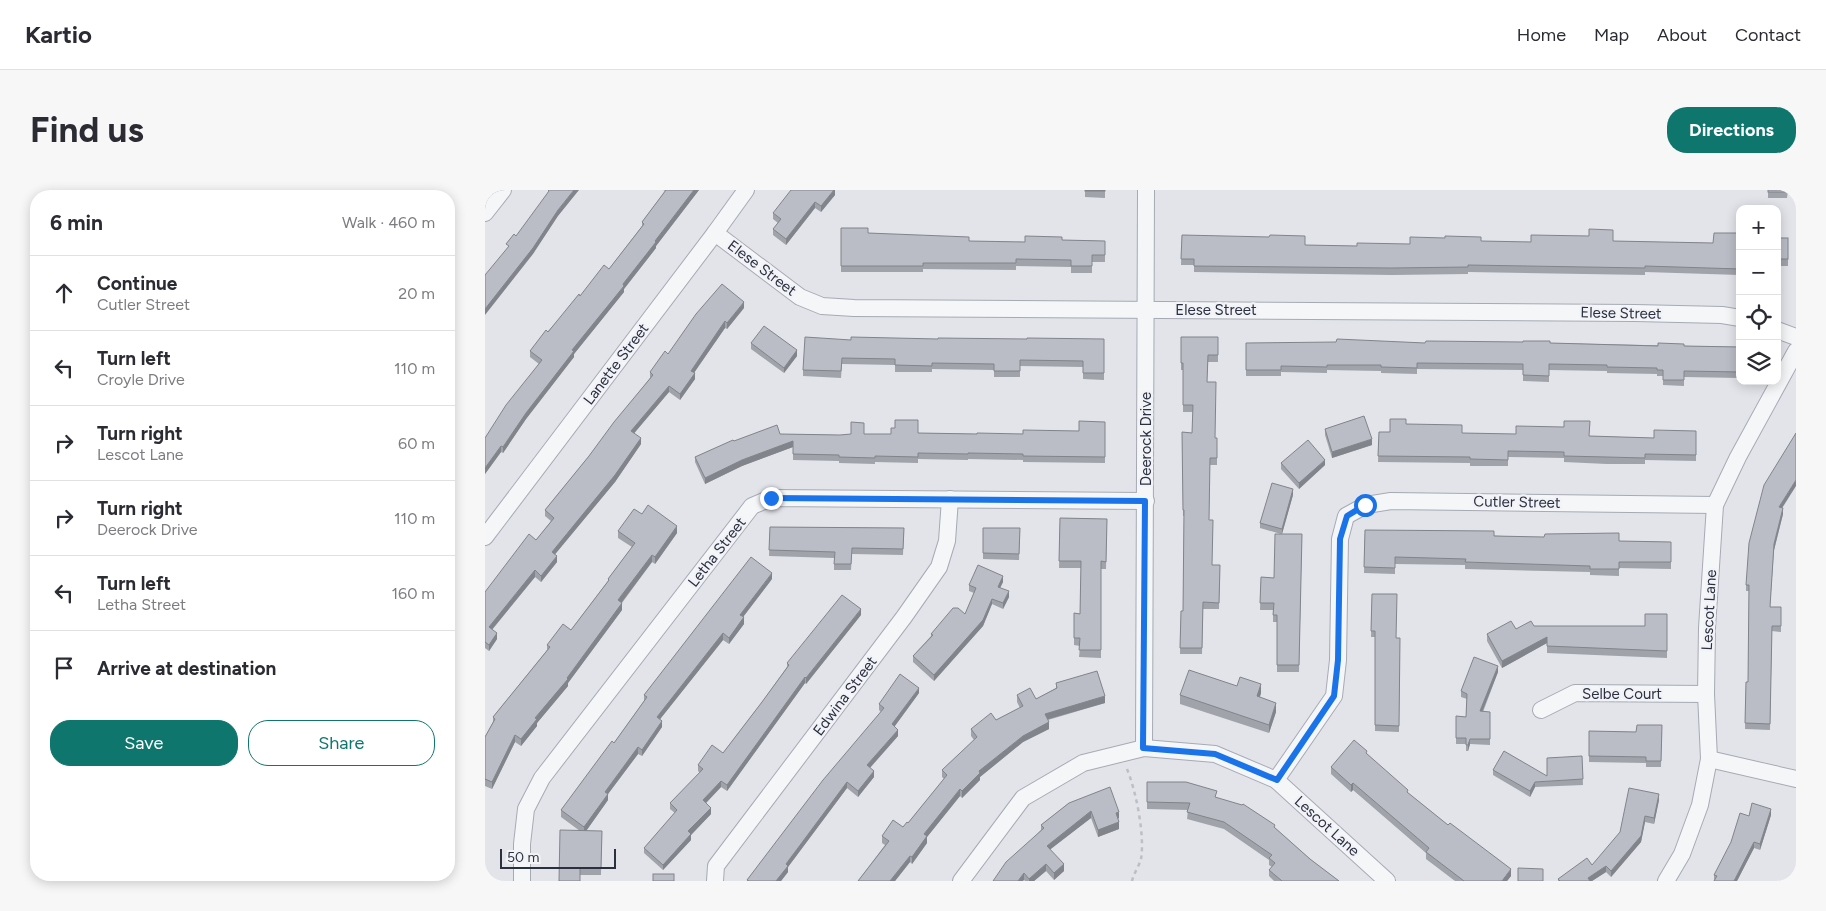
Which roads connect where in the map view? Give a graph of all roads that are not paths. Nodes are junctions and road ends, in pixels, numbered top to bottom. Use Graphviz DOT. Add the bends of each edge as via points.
graph roads {
  1 [pos="503,190"];
  2 [pos="745,190"];
  3 [pos="1146,190"];
  4 [pos="485,213"];
  5 [pos="715,233"];
  6 [pos="1146,309"];
  7 [pos="1736,317"];
  8 [pos="1781,331"];
  9 [pos="1796,337"];
  10 [pos="1796,351"];
  11 [pos="950,499"];
  12 [pos="1145,501"];
  13 [pos="1715,506"];
  14 [pos="485,536"];
  15 [pos="1706,694"];
  16 [pos="1541,710"];
  17 [pos="1143,748"];
  18 [pos="1709,759"];
  19 [pos="1796,778"];
  20 [pos="1277,780"];
  21 [pos="522,881"];
  22 [pos="715,881"];
  23 [pos="961,881"];
  24 [pos="1387,881"];
  25 [pos="1666,881"];
  1 -- 4 [label="street"];
  2 -- 5 [label="street, Lanette Street"];
  3 -- 6 [label="street, Deerock Drive"];
  5 -- 6 [label="street, Elese Street" via="800,297 822,306"];
  5 -- 14 [label="street, Lanette Street"];
  6 -- 7 [label="street, Elese Street" via="1722,314"];
  6 -- 12 [label="street, Deerock Drive"];
  8 -- 9 [label="street"];
  10 -- 13 [label="street, Lescot Lane"];
  11 -- 12 [label="street, Letha Street"];
  11 -- 21 [label="street, Letha Street" via="771,498 752,506 542,778 526,809"];
  11 -- 22 [label="street, Edwina Street" via="947,541 939,568 716,866"];
  12 -- 17 [label="street, Deerock Drive"];
  13 -- 15 [label="street, Lescot Lane"];
  13 -- 20 [label="street, Cutler Street" via="1391,501 1365,505 1347,516 1340,539 1338,660 1334,696"];
  15 -- 16 [label="street, Selbe Court" via="1575,693"];
  15 -- 18 [label="street, Lescot Lane"];
  17 -- 20 [label="street, Lescot Lane" via="1215,754"];
  17 -- 23 [label="street, Lescot Lane" via="1083,763 1023,798"];
  18 -- 19 [label="street"];
  18 -- 25 [label="street, Lescot Lane" via="1701,805 1682,854"];
  20 -- 24 [label="street, Lescot Lane"];
}
